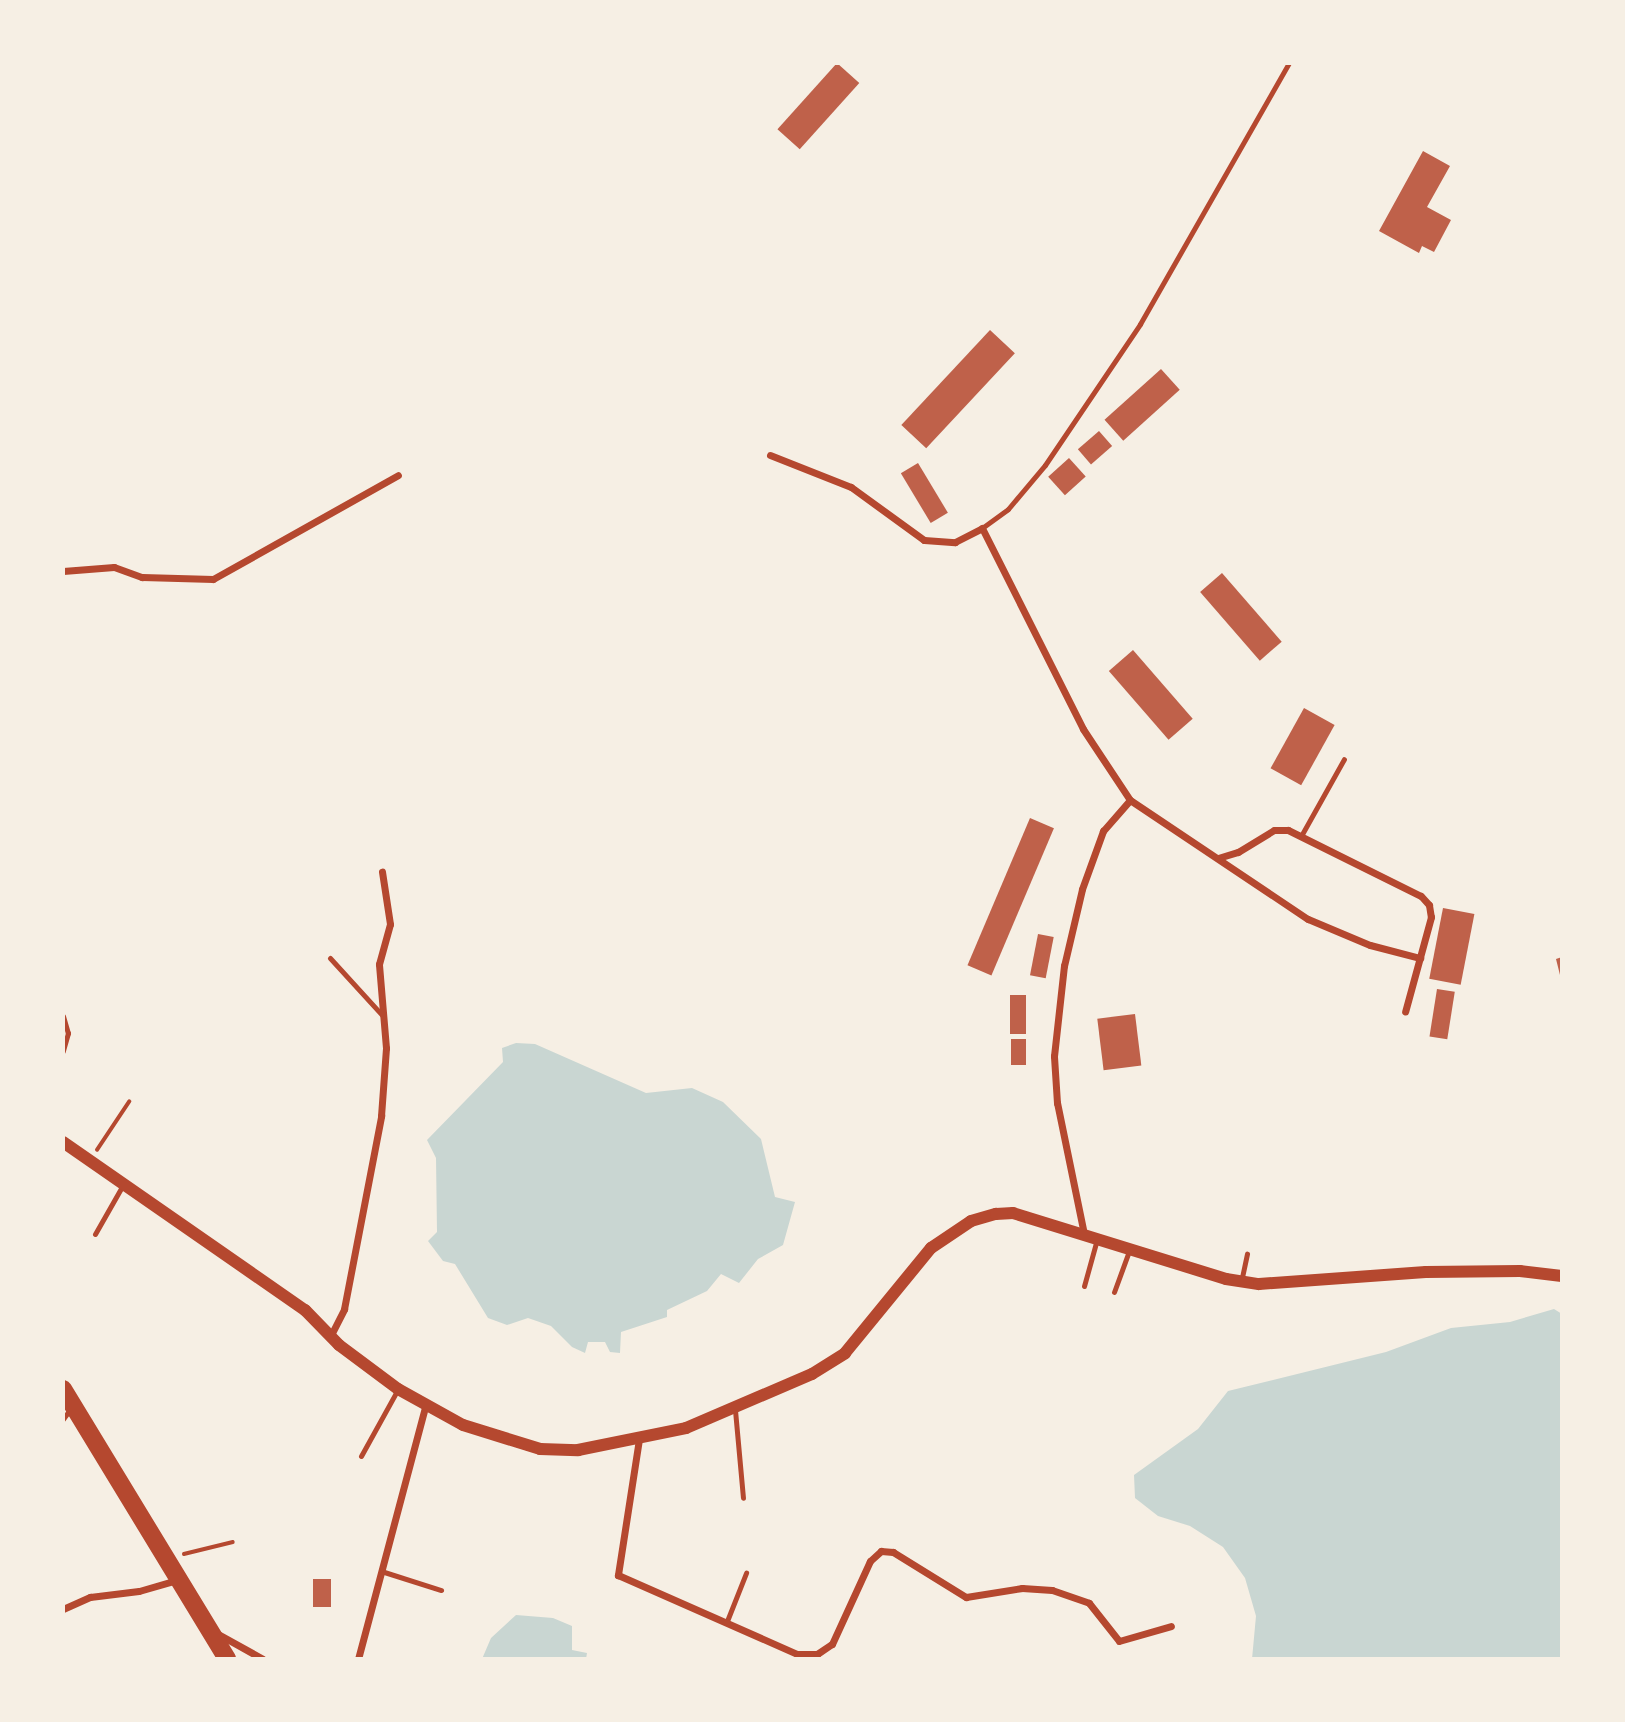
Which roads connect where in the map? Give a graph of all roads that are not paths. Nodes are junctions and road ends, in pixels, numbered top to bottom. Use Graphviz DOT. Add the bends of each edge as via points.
graph roads {
  1 [pos="1289,63"];
  2 [pos="770,455"];
  3 [pos="398,475"];
  4 [pos="982,528"];
  5 [pos="63,571"];
  6 [pos="1344,759"];
  7 [pos="1130,800"];
  8 [pos="1301,836"];
  9 [pos="1218,858"];
  10 [pos="382,872"];
  11 [pos="330,958"];
  12 [pos="1420,958"];
  13 [pos="1405,1012"];
  14 [pos="382,1015"];
  15 [pos="63,1016"];
  16 [pos="63,1051"];
  17 [pos="63,1142"];
  18 [pos="123,1185"];
  19 [pos="95,1234"];
  20 [pos="1084,1234"];
  21 [pos="1097,1239"];
  22 [pos="1129,1251"];
  23 [pos="1247,1254"];
  24 [pos="1562,1276"];
  25 [pos="1241,1282"];
  26 [pos="1084,1286"];
  27 [pos="1114,1292"];
  28 [pos="331,1335"];
  29 [pos="63,1389"];
  30 [pos="398,1389"];
  31 [pos="426,1404"];
  32 [pos="735,1410"];
  33 [pos="68,1412"];
  34 [pos="639,1439"];
  35 [pos="361,1456"];
  36 [pos="743,1497"];
  37 [pos="381,1571"];
  38 [pos="747,1573"];
  39 [pos="177,1580"];
  40 [pos="441,1590"];
  41 [pos="63,1609"];
  42 [pos="727,1621"];
  43 [pos="1171,1626"];
  44 [pos="207,1628"];
  45 [pos="228,1659"];
  46 [pos="263,1659"];
  47 [pos="358,1659"];
  1 -- 4 [label="lane" via="1140,324 1045,465 1008,509"];
  2 -- 4 [label="street" via="851,487 924,540 956,542"];
  3 -- 5 [label="street" via="213,579 142,578 114,567"];
  4 -- 7 [label="street" via="1083,729"];
  6 -- 8 [label="lane"];
  7 -- 9 [label="street"];
  7 -- 20 [label="street" via="1103,831 1083,889 1064,966 1054,1056 1057,1103"];
  8 -- 9 [label="street" via="1274,830 1238,852"];
  8 -- 12 [label="street" via="1421,896 1431,917"];
  9 -- 12 [label="street" via="1308,919 1370,945"];
  10 -- 14 [label="street" via="390,909 379,964"];
  11 -- 14 [label="lane"];
  12 -- 13 [label="street"];
  14 -- 28 [label="street" via="386,1048 381,1116 344,1310"];
  15 -- 16 [label="lane" via="68,1033"];
  17 -- 18 [label="street"];
  18 -- 19 [label="lane"];
  18 -- 28 [label="street" via="305,1310"];
  20 -- 21 [label="street"];
  20 -- 32 [label="street" via="1013,1213 971,1221 931,1248 845,1353"];
  21 -- 22 [label="street"];
  21 -- 26 [label="lane"];
  22 -- 25 [label="street"];
  22 -- 27 [label="lane"];
  23 -- 25 [label="lane"];
  24 -- 25 [label="street" via="1520,1271 1426,1272"];
  28 -- 30 [label="street"];
  29 -- 33 [label="highway"];
  30 -- 31 [label="street"];
  30 -- 35 [label="lane"];
  31 -- 34 [label="street" via="463,1425 540,1449 578,1450"];
  31 -- 37 [label="street"];
  32 -- 34 [label="street"];
  32 -- 36 [label="lane"];
  33 -- 39 [label="highway"];
  34 -- 42 [label="street" via="618,1575"];
  37 -- 40 [label="lane"];
  37 -- 47 [label="street"];
  38 -- 42 [label="lane"];
  39 -- 41 [label="street" via="90,1598"];
  39 -- 44 [label="highway"];
  42 -- 43 [label="street" via="797,1654 817,1654 832,1644 870,1561 881,1550 893,1552 966,1597 1022,1588 1052,1590 1089,1603 1119,1641"];
  44 -- 45 [label="highway"];
  44 -- 46 [label="street"];
}
